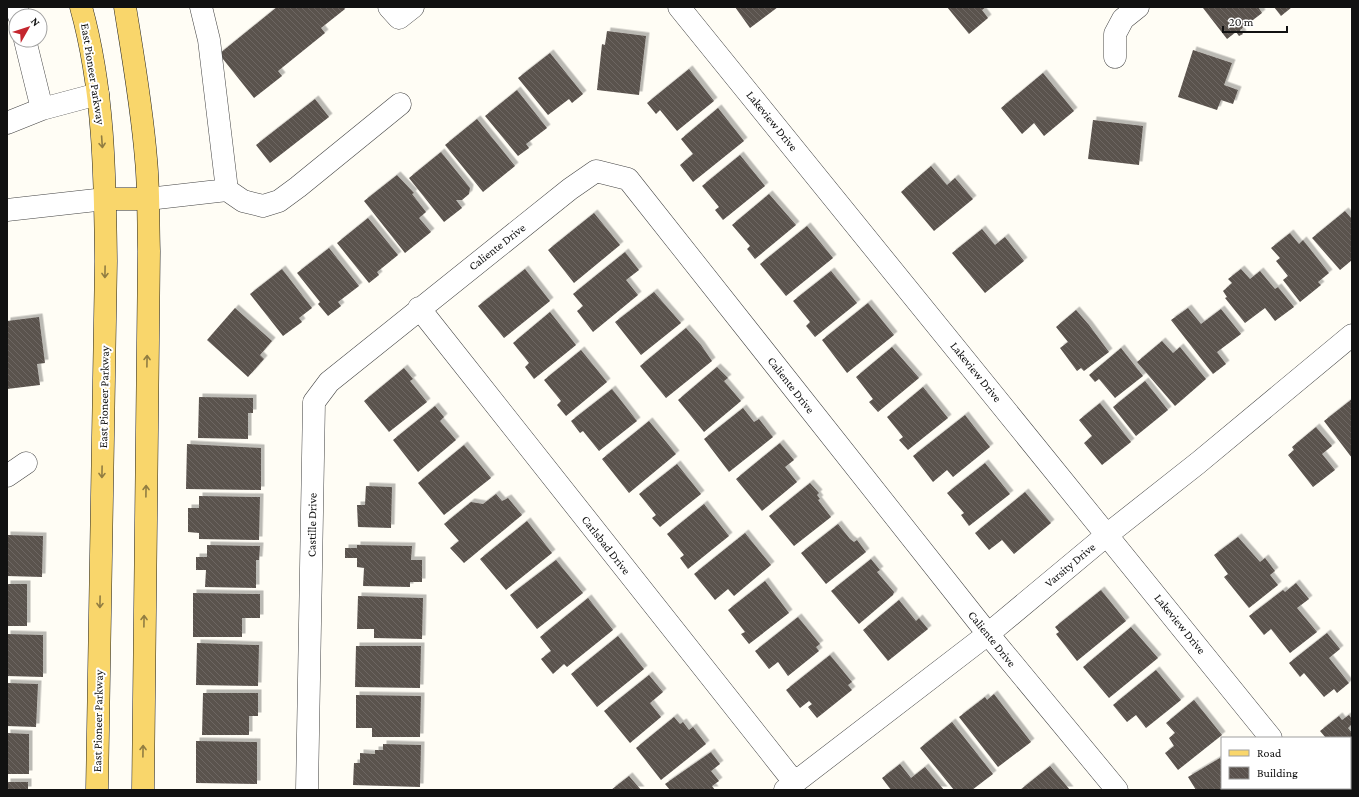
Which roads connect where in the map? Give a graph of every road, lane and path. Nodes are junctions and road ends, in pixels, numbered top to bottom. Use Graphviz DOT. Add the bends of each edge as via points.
graph roads {
  1 [pos="81,7"];
  2 [pos="125,7"];
  3 [pos="201,7"];
  4 [pos="389,7"];
  5 [pos="413,7"];
  6 [pos="679,7"];
  7 [pos="1138,7"];
  8 [pos="27,48"];
  9 [pos="1115,57"];
  10 [pos="98,94"];
  11 [pos="400,104"];
  12 [pos="42,109"];
  13 [pos="7,123"];
  14 [pos="227,190"];
  15 [pos="105,199"];
  16 [pos="148,199"];
  17 [pos="7,210"];
  18 [pos="419,308"];
  19 [pos="1352,335"];
  20 [pos="26,463"];
  21 [pos="7,476"];
  22 [pos="1108,534"];
  23 [pos="988,634"];
  24 [pos="1271,737"];
  25 [pos="789,786"];
  26 [pos="97,790"];
  27 [pos="142,790"];
  28 [pos="307,790"];
  29 [pos="1117,790"];
  1 -- 10 [label="main road, East Pioneer Parkway"];
  2 -- 16 [label="main road" via="137,79"];
  3 -- 14 [label="street" via="210,40"];
  4 -- 5 [label="street" via="399,18"];
  6 -- 22 [label="street, Lakeview Drive"];
  7 -- 9 [label="street" via="1123,19 1115,34"];
  8 -- 12 [label="street"];
  10 -- 12 [label="street"];
  10 -- 15 [label="main road, East Pioneer Parkway, one-way"];
  11 -- 14 [label="street" via="279,201 262,206 243,201"];
  12 -- 13 [label="street"];
  14 -- 16 [label="street"];
  15 -- 16 [label="main road"];
  15 -- 17 [label="street"];
  15 -- 26 [label="main road, East Pioneer Parkway, one-way"];
  27 -- 16 [label="main road, one-way"];
  18 -- 23 [label="street, Caliente Drive" via="596,171 628,179"];
  18 -- 25 [label="street, Carlsbad Drive"];
  18 -- 28 [label="street, Castille Drive" via="329,382 314,402"];
  19 -- 22 [label="street, Varsity Drive"];
  20 -- 21 [label="street"];
  22 -- 23 [label="street, Varsity Drive"];
  22 -- 24 [label="street, Lakeview Drive"];
  23 -- 25 [label="street, Varsity Drive"];
  23 -- 29 [label="street, Caliente Drive"];
}
